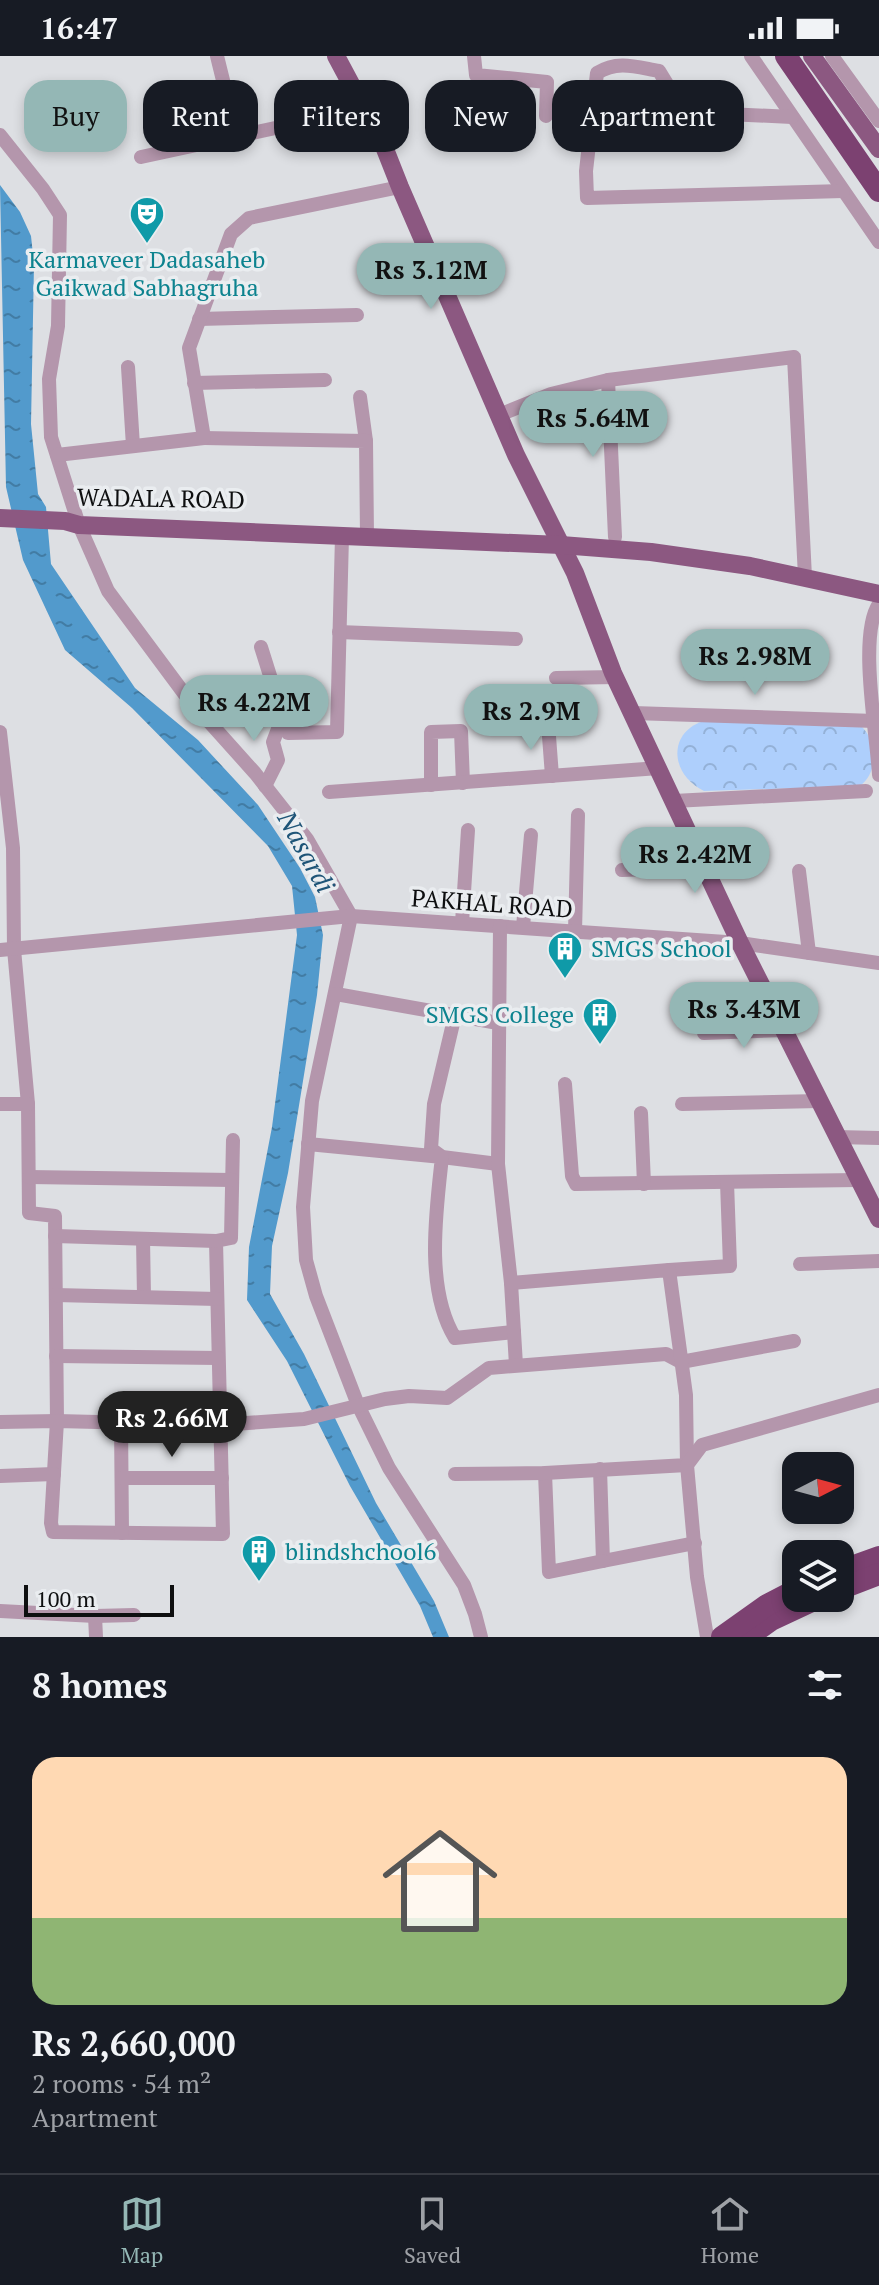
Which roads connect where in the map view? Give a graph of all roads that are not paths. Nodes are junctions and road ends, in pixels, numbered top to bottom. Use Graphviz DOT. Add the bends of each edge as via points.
graph roads {
  1 [pos="217,56"];
  2 [pos="336,56"];
  3 [pos="474,56"];
  4 [pos="751,56"];
  5 [pos="774,56"];
  6 [pos="786,56"];
  7 [pos="802,56"];
  8 [pos="812,56"];
  9 [pos="832,56"];
  10 [pos="223,80"];
  11 [pos="348,80"];
  12 [pos="596,80"];
  13 [pos="664,80"];
  14 [pos="744,115"];
  15 [pos="546,116"];
  16 [pos="792,117"];
  17 [pos="879,121"];
  18 [pos="0,135"];
  19 [pos="879,149"];
  20 [pos="165,152"];
  21 [pos="386,152"];
  22 [pos="588,152"];
  23 [pos="141,157"];
  24 [pos="879,166"];
  25 [pos="400,187"];
  26 [pos="843,191"];
  27 [pos="879,191"];
  28 [pos="879,204"];
  29 [pos="879,242"];
  30 [pos="357,315"];
  31 [pos="199,319"];
  32 [pos="128,367"];
  33 [pos="325,380"];
  34 [pos="608,380"];
  35 [pos="194,383"];
  36 [pos="360,397"];
  37 [pos="499,415"];
  38 [pos="204,438"];
  39 [pos="366,441"];
  40 [pos="133,446"];
  41 [pos="57,455"];
  42 [pos="0,518"];
  43 [pos="74,521"];
  44 [pos="367,532"];
  45 [pos="342,536"];
  46 [pos="615,537"];
  47 [pos="558,540"];
  48 [pos="805,572"];
  49 [pos="879,582"];
  50 [pos="879,594"];
  51 [pos="879,604"];
  52 [pos="339,632"];
  53 [pos="516,639"];
  54 [pos="261,647"];
  55 [pos="616,677"];
  56 [pos="556,678"];
  57 [pos="633,713"];
  58 [pos="283,716"];
  59 [pos="875,721"];
  60 [pos="548,723"];
  61 [pos="0,732"];
  62 [pos="659,768"];
  63 [pos="879,775"];
  64 [pos="552,776"];
  65 [pos="4,781"];
  66 [pos="463,783"];
  67 [pos="431,785"];
  68 [pos="265,786"];
  69 [pos="866,791"];
  70 [pos="329,792"];
  71 [pos="674,801"];
  72 [pos="578,815"];
  73 [pos="468,830"];
  74 [pos="531,835"];
  75 [pos="7,848"];
  76 [pos="705,867"];
  77 [pos="622,870"];
  78 [pos="799,871"];
  79 [pos="346,917"];
  80 [pos="462,923"];
  81 [pos="500,926"];
  82 [pos="523,927"];
  83 [pos="575,931"];
  84 [pos="740,943"];
  85 [pos="7,949"];
  86 [pos="809,953"];
  87 [pos="879,963"];
  88 [pos="336,994"];
  89 [pos="455,1015"];
  90 [pos="498,1023"];
  91 [pos="783,1030"];
  92 [pos="704,1033"];
  93 [pos="565,1084"];
  94 [pos="819,1101"];
  95 [pos="0,1104"];
  96 [pos="28,1104"];
  97 [pos="682,1104"];
  98 [pos="641,1113"];
  99 [pos="836,1137"];
  100 [pos="879,1138"];
  101 [pos="233,1140"];
  102 [pos="308,1144"];
  103 [pos="442,1157"];
  104 [pos="498,1164"];
  105 [pos="29,1177"];
  106 [pos="232,1180"];
  107 [pos="858,1180"];
  108 [pos="727,1182"];
  109 [pos="644,1184"];
  110 [pos="879,1219"];
  111 [pos="55,1236"];
  112 [pos="143,1239"];
  113 [pos="216,1241"];
  114 [pos="879,1261"];
  115 [pos="800,1264"];
  116 [pos="669,1270"];
  117 [pos="511,1283"];
  118 [pos="56,1295"];
  119 [pos="144,1297"];
  120 [pos="217,1299"];
  121 [pos="514,1332"];
  122 [pos="794,1341"];
  123 [pos="56,1356"];
  124 [pos="218,1358"];
  125 [pos="681,1362"];
  126 [pos="516,1365"];
  127 [pos="879,1395"];
  128 [pos="353,1407"];
  129 [pos="57,1421"];
  130 [pos="0,1422"];
  131 [pos="121,1422"];
  132 [pos="219,1425"];
  133 [pos="687,1465"];
  134 [pos="600,1469"];
  135 [pos="545,1473"];
  136 [pos="54,1474"];
  137 [pos="455,1474"];
  138 [pos="0,1476"];
  139 [pos="122,1478"];
  140 [pos="222,1478"];
  141 [pos="122,1533"];
  142 [pos="695,1543"];
  143 [pos="879,1557"];
  144 [pos="603,1561"];
  145 [pos="854,1566"];
  146 [pos="879,1574"];
  147 [pos="854,1584"];
  148 [pos="782,1597"];
  149 [pos="0,1611"];
  150 [pos="788,1612"];
  151 [pos="134,1615"];
  152 [pos="95,1616"];
  153 [pos="96,1637"];
  154 [pos="481,1637"];
  155 [pos="707,1637"];
  156 [pos="722,1637"];
  157 [pos="747,1637"];
  1 -- 10 [label="street"];
  2 -- 11 [label="main road"];
  3 -- 15 [label="street" via="476,75 547,82"];
  4 -- 16 [label="street"];
  5 -- 28 [label="main road"];
  6 -- 27 [label="highway"];
  7 -- 24 [label="highway"];
  8 -- 19 [label="main road"];
  9 -- 17 [label="street"];
  12 -- 13 [label="street" via="597,73 622,64 659,71"];
  14 -- 16 [label="street"];
  16 -- 26 [label="street"];
  18 -- 41 [label="street" via="60,215 58,326 49,379 51,437"];
  20 -- 23 [label="street"];
  21 -- 25 [label="main road"];
  22 -- 26 [label="street" via="587,198"];
  25 -- 31 [label="street" via="249,218 231,234"];
  25 -- 37 [label="main road"];
  26 -- 29 [label="street"];
  30 -- 31 [label="street"];
  31 -- 35 [label="street" via="189,348"];
  32 -- 40 [label="street"];
  33 -- 35 [label="street"];
  34 -- 37 [label="street" via="551,394"];
  34 -- 46 [label="street"];
  34 -- 48 [label="street" via="794,357"];
  35 -- 38 [label="street"];
  36 -- 39 [label="street"];
  37 -- 47 [label="main road"];
  38 -- 39 [label="street"];
  38 -- 40 [label="street"];
  39 -- 44 [label="street"];
  40 -- 41 [label="street"];
  41 -- 43 [label="street"];
  42 -- 43 [label="main road"];
  43 -- 44 [label="main road, WADALA ROAD"];
  43 -- 45 [label="main road, WADALA ROAD"];
  43 -- 68 [label="street" via="108,591 186,696"];
  44 -- 45 [label="main road, WADALA ROAD"];
  44 -- 47 [label="main road, WADALA ROAD"];
  45 -- 52 [label="street"];
  46 -- 47 [label="main road, WADALA ROAD"];
  46 -- 48 [label="main road, WADALA ROAD" via="668,542"];
  47 -- 48 [label="main road, WADALA ROAD"];
  47 -- 55 [label="main road"];
  48 -- 49 [label="main road, WADALA ROAD"];
  48 -- 50 [label="main road, WADALA ROAD"];
  51 -- 59 [label="street" via="869,630"];
  52 -- 53 [label="street"];
  52 -- 58 [label="street" via="337,732 288,733"];
  54 -- 58 [label="street"];
  55 -- 56 [label="street"];
  55 -- 57 [label="main road"];
  57 -- 59 [label="street"];
  57 -- 62 [label="main road"];
  58 -- 68 [label="street" via="273,742 278,760"];
  59 -- 63 [label="street"];
  60 -- 64 [label="street"];
  61 -- 65 [label="street"];
  62 -- 64 [label="street"];
  62 -- 71 [label="main road"];
  64 -- 66 [label="street"];
  65 -- 75 [label="street"];
  66 -- 67 [label="street"];
  66 -- 67 [label="street" via="461,731 431,732"];
  67 -- 70 [label="street"];
  68 -- 79 [label="street" via="307,839"];
  69 -- 71 [label="street"];
  71 -- 76 [label="main road"];
  72 -- 83 [label="street"];
  73 -- 80 [label="street"];
  74 -- 82 [label="street"];
  75 -- 85 [label="street"];
  76 -- 77 [label="street"];
  76 -- 84 [label="main road"];
  78 -- 86 [label="street"];
  79 -- 80 [label="street, PAKHAL ROAD"];
  79 -- 85 [label="street, PAKHAL ROAD"];
  79 -- 88 [label="street"];
  80 -- 81 [label="street, PAKHAL ROAD"];
  81 -- 82 [label="street, PAKHAL ROAD"];
  81 -- 90 [label="street"];
  82 -- 83 [label="street, PAKHAL ROAD"];
  83 -- 84 [label="street, PAKHAL ROAD"];
  84 -- 86 [label="street, PAKHAL ROAD"];
  84 -- 91 [label="main road"];
  85 -- 96 [label="street"];
  86 -- 87 [label="street, PAKHAL ROAD"];
  88 -- 89 [label="street"];
  88 -- 102 [label="street"];
  89 -- 90 [label="street"];
  89 -- 103 [label="street" via="434,1104 431,1149"];
  90 -- 104 [label="street"];
  91 -- 92 [label="street"];
  91 -- 94 [label="main road"];
  93 -- 109 [label="street" via="576,1184"];
  94 -- 97 [label="street"];
  94 -- 99 [label="main road"];
  95 -- 96 [label="street"];
  96 -- 105 [label="street"];
  98 -- 109 [label="street"];
  99 -- 100 [label="street"];
  99 -- 107 [label="main road"];
  101 -- 106 [label="street"];
  102 -- 103 [label="street"];
  102 -- 128 [label="street" via="306,1260"];
  103 -- 104 [label="street"];
  103 -- 121 [label="street" via="434,1239 444,1319 455,1338"];
  104 -- 117 [label="street"];
  105 -- 106 [label="street"];
  105 -- 111 [label="street" via="29,1213 55,1216"];
  106 -- 113 [label="street" via="231,1238"];
  107 -- 108 [label="street"];
  107 -- 110 [label="main road"];
  108 -- 109 [label="street"];
  108 -- 116 [label="street" via="730,1266"];
  111 -- 112 [label="street"];
  111 -- 118 [label="street"];
  112 -- 113 [label="street"];
  112 -- 119 [label="street"];
  113 -- 120 [label="street"];
  114 -- 115 [label="street"];
  116 -- 117 [label="street"];
  116 -- 125 [label="street"];
  117 -- 121 [label="street"];
  118 -- 119 [label="street"];
  118 -- 123 [label="street"];
  119 -- 120 [label="street"];
  120 -- 124 [label="street"];
  121 -- 126 [label="street"];
  122 -- 125 [label="street"];
  123 -- 124 [label="street"];
  123 -- 129 [label="street"];
  124 -- 132 [label="street"];
  125 -- 126 [label="street" via="666,1354"];
  125 -- 133 [label="street"];
  126 -- 128 [label="street" via="489,1368 447,1398 409,1396"];
  127 -- 133 [label="street" via="702,1445"];
  128 -- 132 [label="street" via="304,1419"];
  128 -- 154 [label="street" via="464,1585"];
  129 -- 130 [label="street"];
  129 -- 131 [label="street"];
  129 -- 136 [label="street"];
  131 -- 132 [label="street"];
  131 -- 139 [label="street"];
  132 -- 140 [label="street"];
  133 -- 134 [label="street"];
  133 -- 142 [label="street"];
  134 -- 135 [label="street"];
  134 -- 144 [label="street"];
  135 -- 137 [label="street"];
  135 -- 144 [label="street" via="549,1572"];
  136 -- 138 [label="street"];
  136 -- 141 [label="street" via="53,1532"];
  139 -- 140 [label="street"];
  139 -- 141 [label="street"];
  140 -- 141 [label="street" via="223,1534"];
  142 -- 144 [label="street"];
  142 -- 155 [label="street"];
  143 -- 145 [label="highway"];
  146 -- 147 [label="highway"];
  148 -- 156 [label="highway"];
  149 -- 152 [label="street"];
  150 -- 157 [label="highway"];
  151 -- 152 [label="street"];
  152 -- 153 [label="street"];
}
